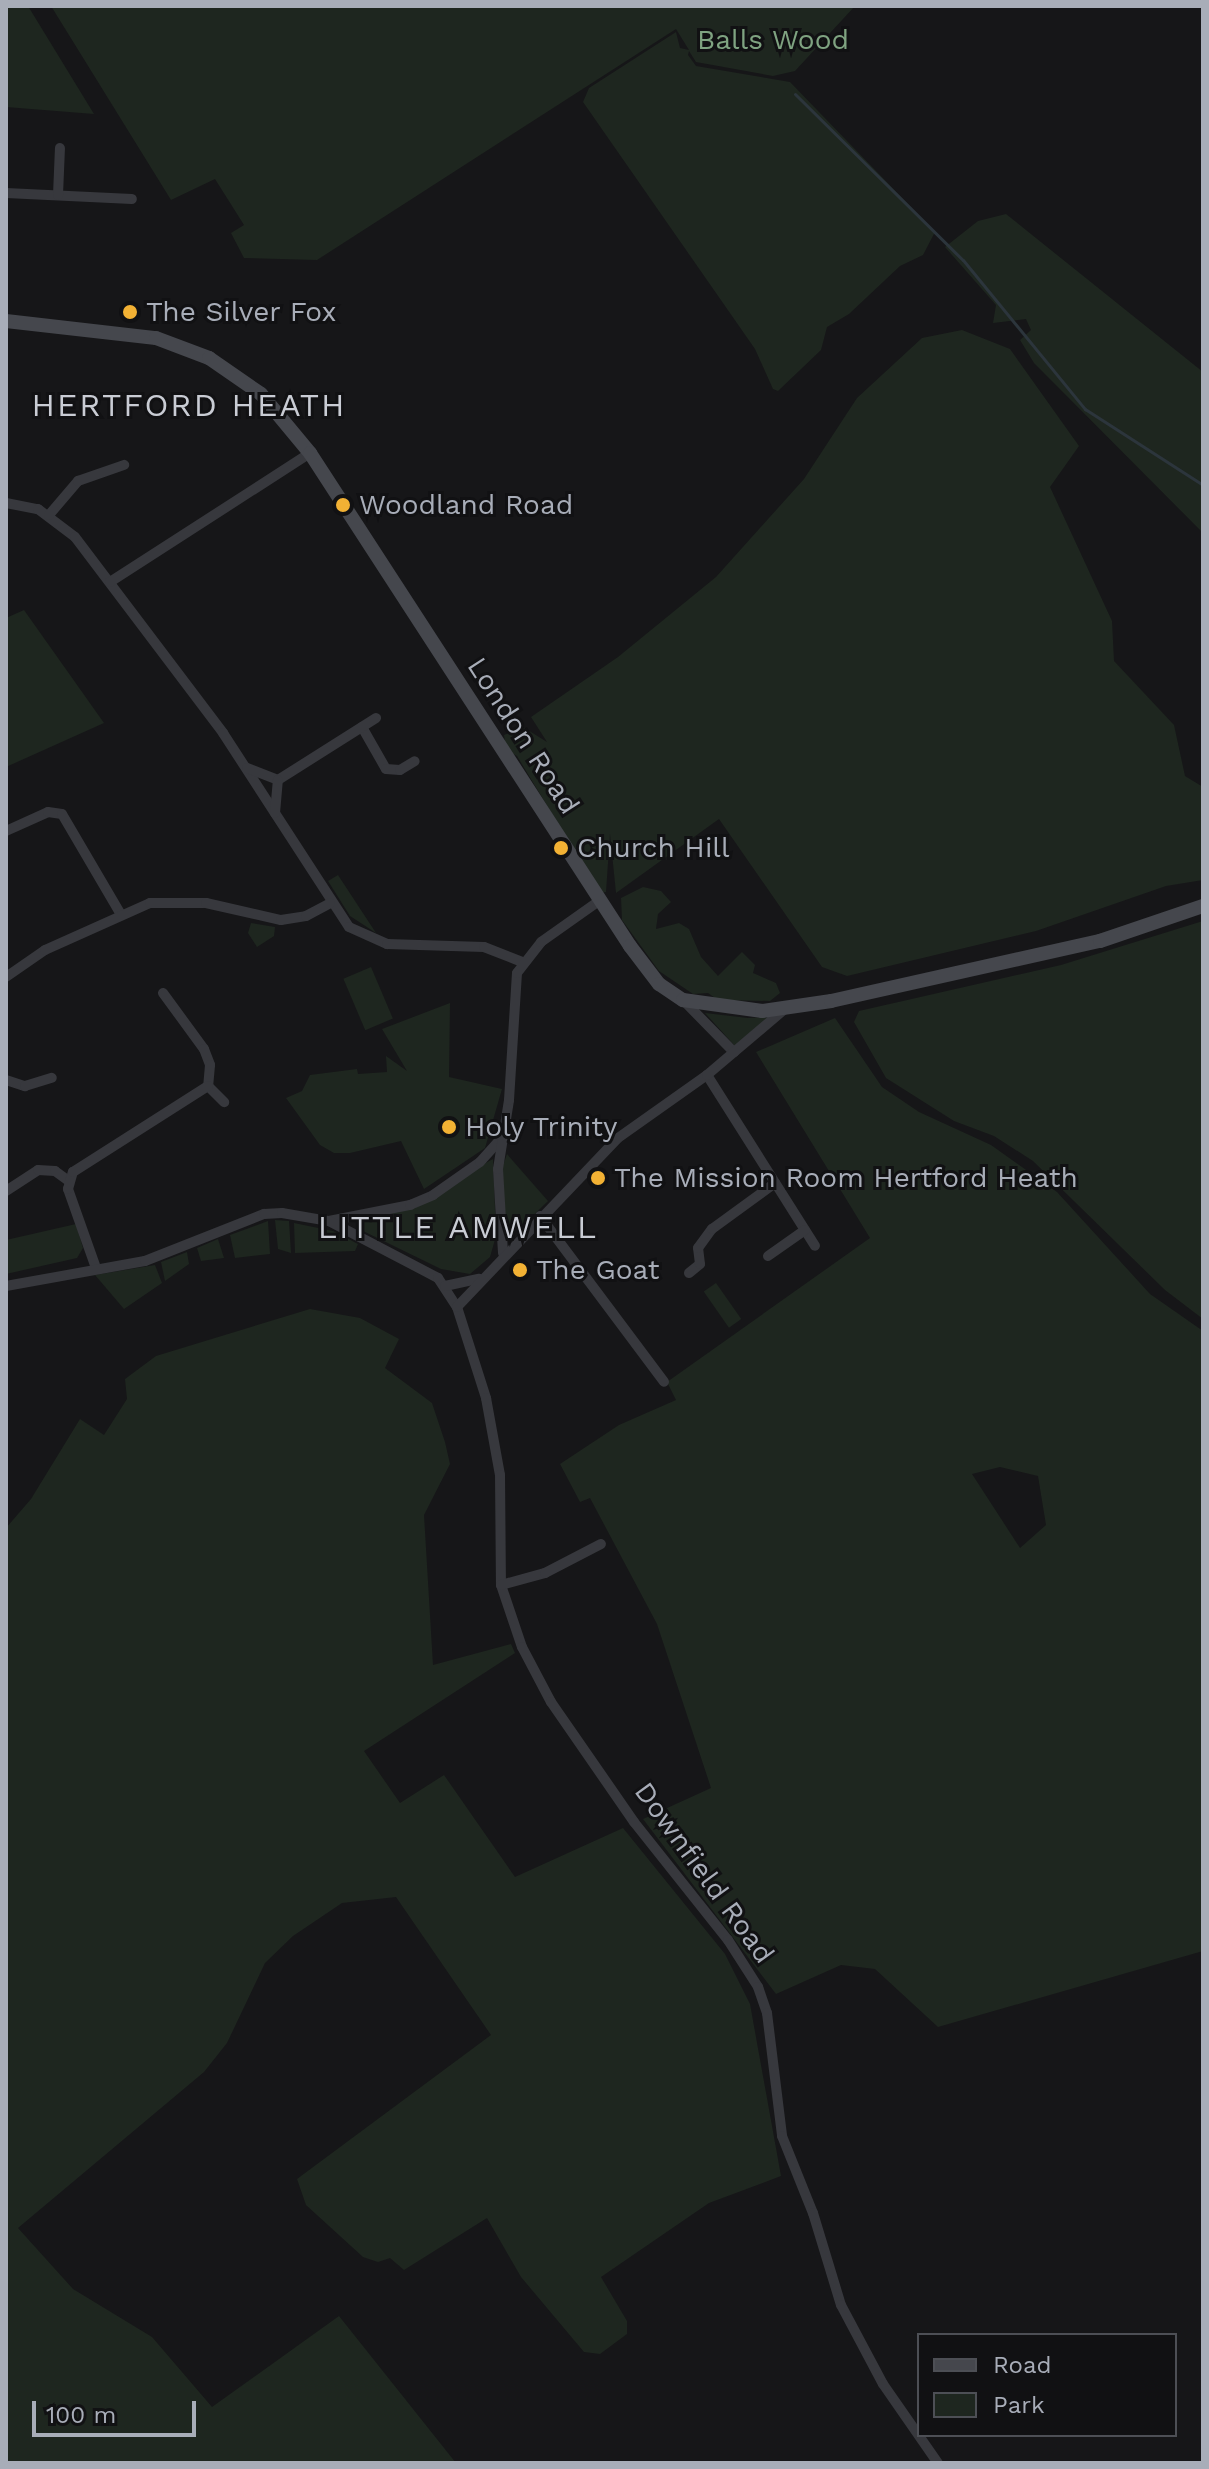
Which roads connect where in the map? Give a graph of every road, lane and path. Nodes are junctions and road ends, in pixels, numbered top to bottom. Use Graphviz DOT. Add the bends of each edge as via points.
graph roads {
  1 [pos="60,148"];
  2 [pos="6,193"];
  3 [pos="58,195"];
  4 [pos="132,199"];
  5 [pos="6,321"];
  6 [pos="310,453"];
  7 [pos="124,465"];
  8 [pos="6,503"];
  9 [pos="49,515"];
  10 [pos="110,582"];
  11 [pos="376,718"];
  12 [pos="362,727"];
  13 [pos="415,761"];
  14 [pos="247,768"];
  15 [pos="278,780"];
  16 [pos="275,813"];
  17 [pos="6,831"];
  18 [pos="599,901"];
  19 [pos="330,903"];
  20 [pos="1203,906"];
  21 [pos="120,913"];
  22 [pos="522,962"];
  23 [pos="6,977"];
  24 [pos="163,993"];
  25 [pos="683,1000"];
  26 [pos="786,1008"];
  27 [pos="734,1052"];
  28 [pos="707,1075"];
  29 [pos="52,1078"];
  30 [pos="6,1080"];
  31 [pos="208,1086"];
  32 [pos="224,1102"];
  33 [pos="500,1141"];
  34 [pos="69,1181"];
  35 [pos="775,1183"];
  36 [pos="6,1191"];
  37 [pos="540,1216"];
  38 [pos="329,1221"];
  39 [pos="805,1230"];
  40 [pos="815,1246"];
  41 [pos="503,1253"];
  42 [pos="768,1256"];
  43 [pos="96,1268"];
  44 [pos="689,1273"];
  45 [pos="479,1279"];
  46 [pos="6,1286"];
  47 [pos="445,1286"];
  48 [pos="457,1307"];
  49 [pos="664,1382"];
  50 [pos="601,1544"];
  51 [pos="501,1585"];
  52 [pos="917,2433"];
  53 [pos="920,2437"];
  54 [pos="938,2463"];
  1 -- 3 [label="street"];
  2 -- 3 [label="street"];
  3 -- 4 [label="street"];
  5 -- 6 [label="main road, London Road" via="122,332 209,358 261,394"];
  6 -- 10 [label="street"];
  6 -- 18 [label="main road, London Road"];
  7 -- 9 [label="street" via="78,481"];
  8 -- 9 [label="street"];
  9 -- 10 [label="street" via="75,537"];
  10 -- 14 [label="street"];
  11 -- 12 [label="street"];
  12 -- 13 [label="street" via="382,766 395,771"];
  12 -- 15 [label="street"];
  14 -- 15 [label="street"];
  14 -- 16 [label="street"];
  15 -- 16 [label="street"];
  16 -- 19 [label="street"];
  17 -- 21 [label="street" via="48,812 62,814"];
  18 -- 22 [label="street"];
  18 -- 25 [label="main road, London Road" via="650,974"];
  19 -- 21 [label="street" via="306,916 281,920 172,900"];
  19 -- 22 [label="street" via="349,927 373,941 484,947"];
  20 -- 26 [label="main road, London Road" via="1057,952"];
  21 -- 23 [label="street"];
  22 -- 33 [label="street" via="513,996 509,1100"];
  24 -- 31 [label="street" via="208,1057"];
  25 -- 26 [label="main road, London Road" via="738,1010"];
  25 -- 27 [label="street"];
  26 -- 27 [label="street"];
  27 -- 28 [label="street"];
  28 -- 35 [label="street"];
  28 -- 37 [label="street" via="618,1138"];
  29 -- 30 [label="street" via="25,1086"];
  31 -- 32 [label="street"];
  31 -- 34 [label="street" via="200,1096 79,1166"];
  33 -- 38 [label="street" via="433,1195 410,1205"];
  33 -- 41 [label="street"];
  34 -- 36 [label="street" via="55,1171 38,1170"];
  34 -- 43 [label="street"];
  35 -- 39 [label="street"];
  35 -- 44 [label="street" via="712,1229 698,1248 700,1264"];
  37 -- 41 [label="street"];
  37 -- 49 [label="street"];
  38 -- 43 [label="street" via="264,1214 145,1261"];
  38 -- 47 [label="street" via="424,1267"];
  39 -- 40 [label="street"];
  39 -- 42 [label="street"];
  41 -- 45 [label="street"];
  43 -- 46 [label="street"];
  45 -- 47 [label="street"];
  45 -- 48 [label="street"];
  47 -- 48 [label="street, Downfield Road"];
  48 -- 51 [label="street, Downfield Road" via="486,1398 500,1475"];
  50 -- 51 [label="street" via="545,1573"];
  51 -- 52 [label="street, Downfield Road" via="522,1647 551,1702 758,1987 767,2013 782,2136 841,2305 883,2384"];
  53 -- 54 [label="street, Downfield Road"];
}
